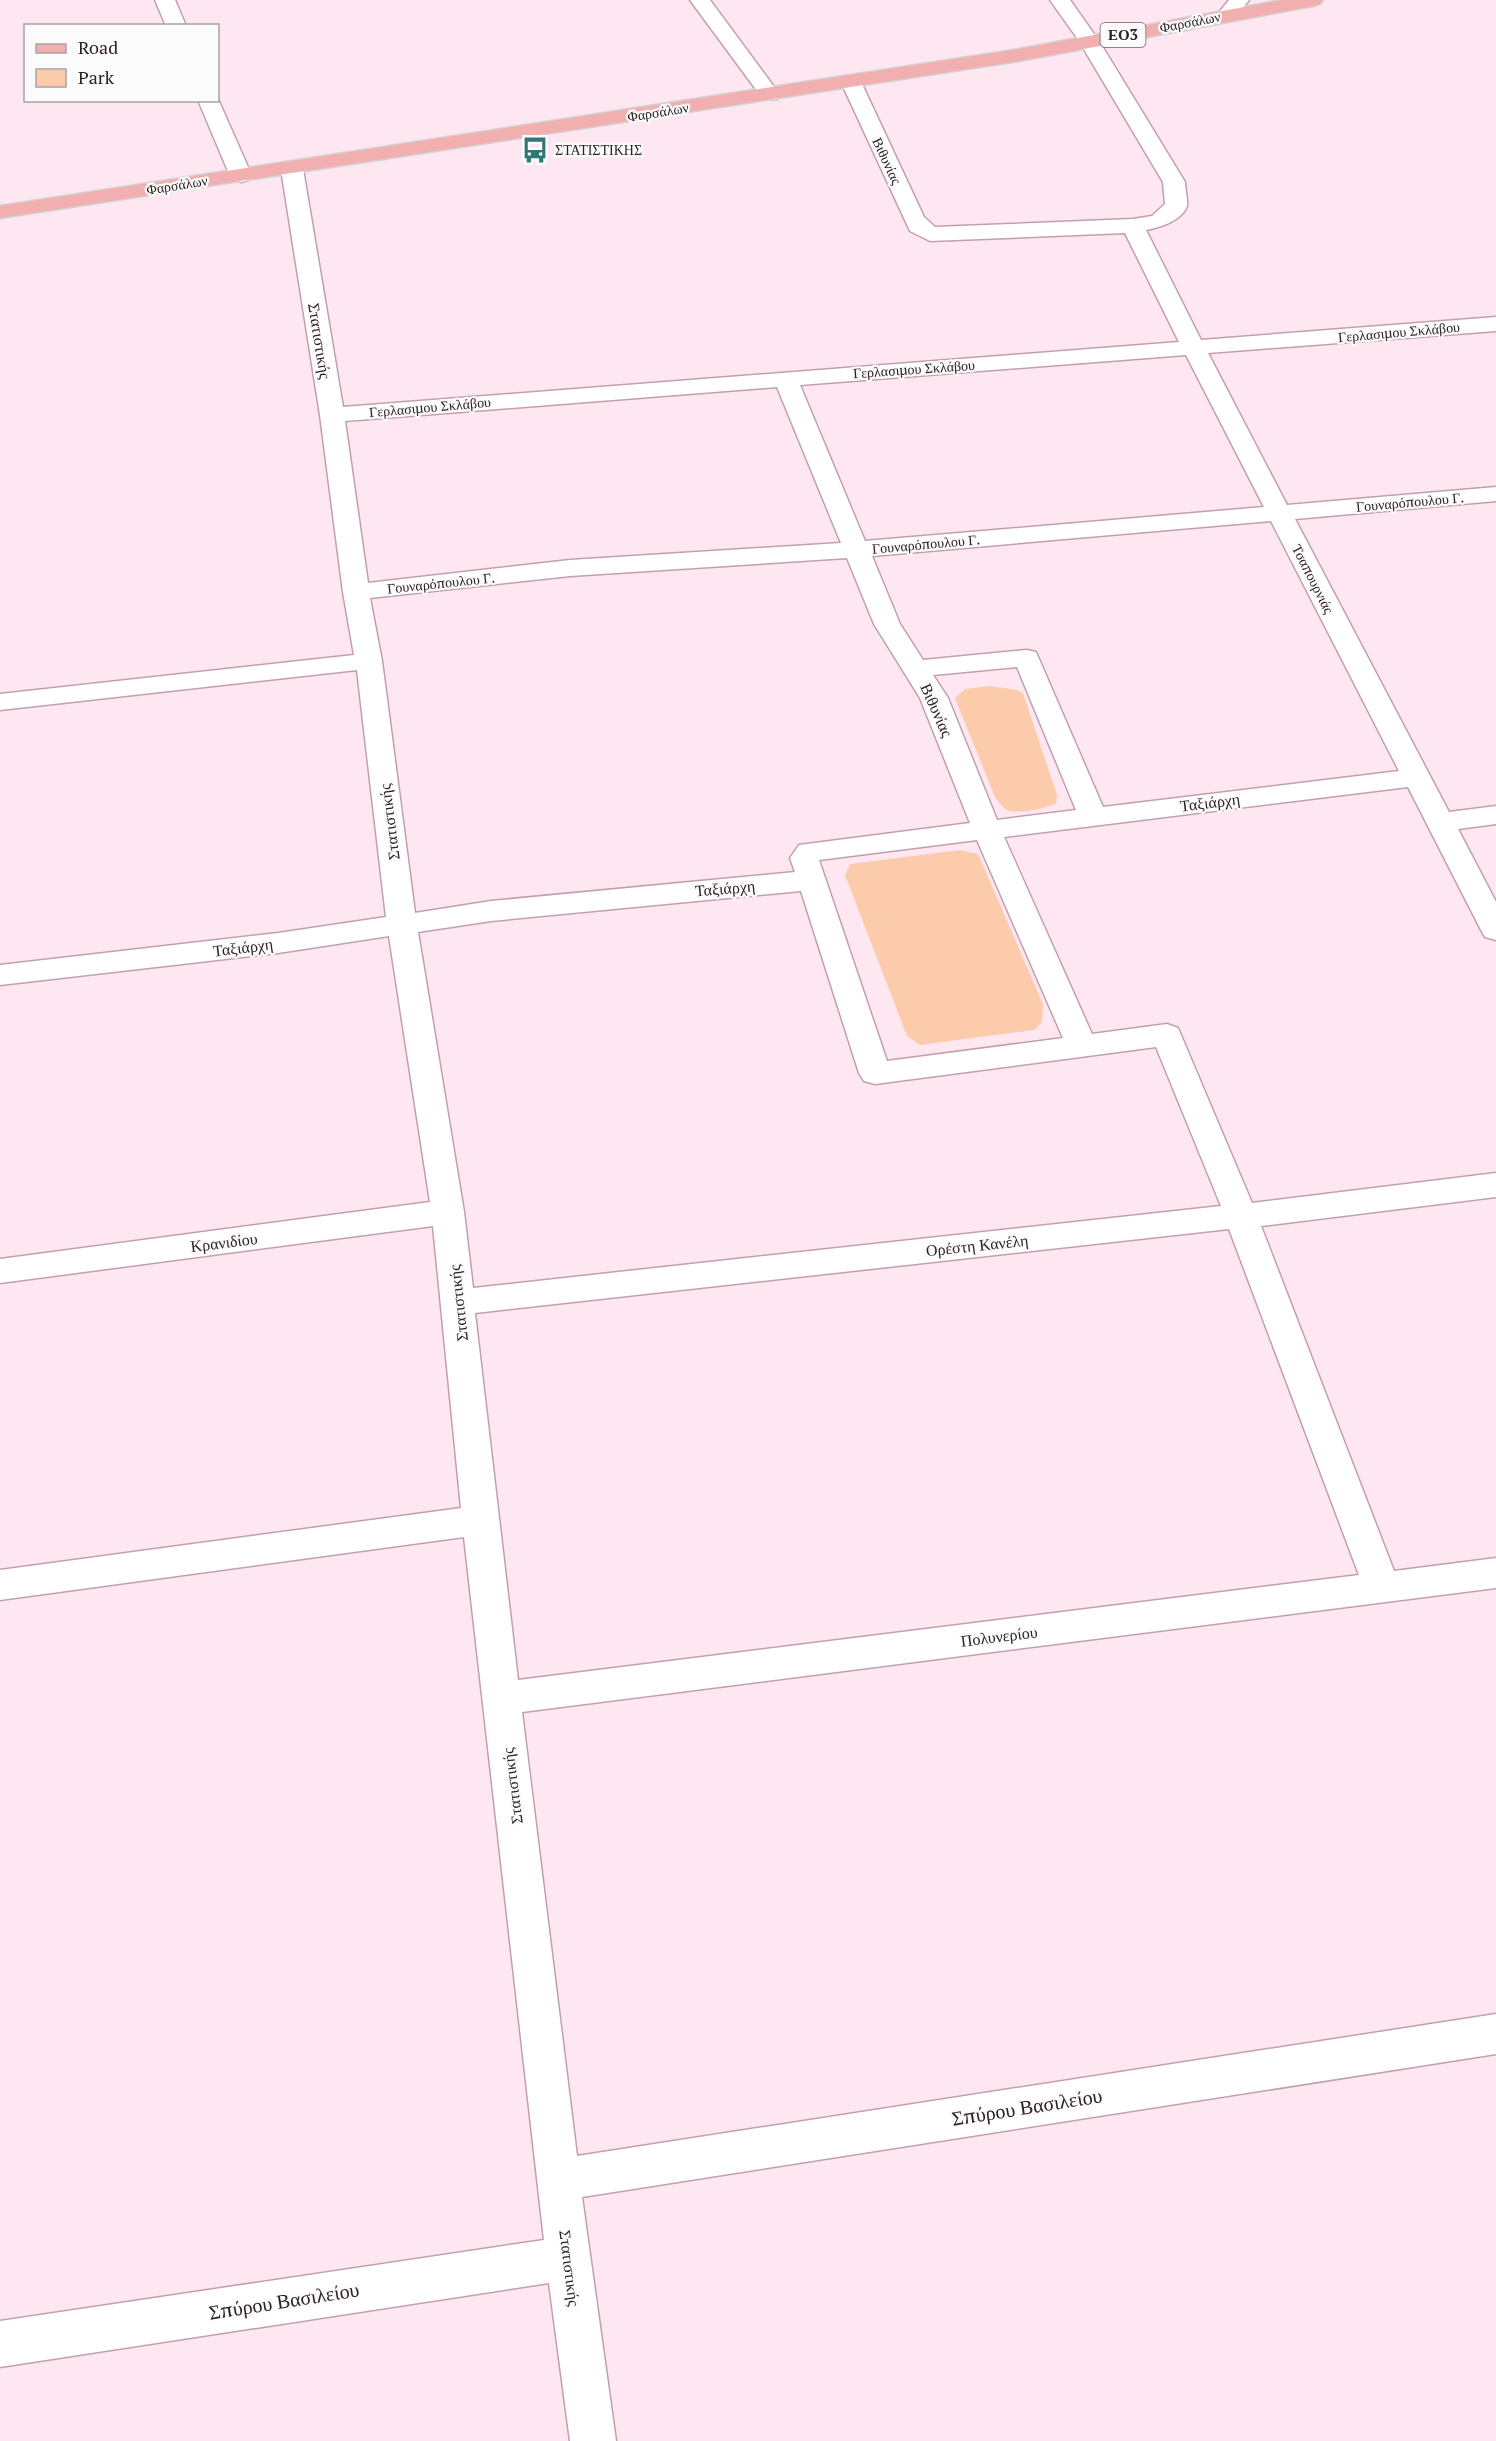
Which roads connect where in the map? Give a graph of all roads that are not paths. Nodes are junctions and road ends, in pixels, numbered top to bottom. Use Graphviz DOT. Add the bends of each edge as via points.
graph roads {
  1 [pos="165,0"];
  2 [pos="700,0"];
  3 [pos="1060,0"];
  4 [pos="1313,0"];
  5 [pos="1233,8"];
  6 [pos="175,24"];
  7 [pos="1089,41"];
  8 [pos="851,82"];
  9 [pos="770,95"];
  10 [pos="209,102"];
  11 [pos="292,169"];
  12 [pos="241,176"];
  13 [pos="0,212"];
  14 [pos="1133,226"];
  15 [pos="1496,324"];
  16 [pos="1194,348"];
  17 [pos="785,378"];
  18 [pos="332,415"];
  19 [pos="1496,494"];
  20 [pos="1280,514"];
  21 [pos="855,550"];
  22 [pos="356,592"];
  23 [pos="369,661"];
  24 [pos="918,669"];
  25 [pos="0,702"];
  26 [pos="1416,777"];
  27 [pos="1496,815"];
  28 [pos="1093,817"];
  29 [pos="1440,822"];
  30 [pos="987,830"];
  31 [pos="812,880"];
  32 [pos="402,923"];
  33 [pos="1496,930"];
  34 [pos="0,975"];
  35 [pos="1082,1046"];
  36 [pos="1496,1185"];
  37 [pos="448,1212"];
  38 [pos="1240,1216"];
  39 [pos="0,1271"];
  40 [pos="458,1302"];
  41 [pos="480,1520"];
  42 [pos="1496,1573"];
  43 [pos="0,1585"];
  44 [pos="1382,1588"];
  45 [pos="501,1698"];
  46 [pos="1496,2034"];
  47 [pos="558,2180"];
  48 [pos="569,2258"];
  49 [pos="0,2344"];
  50 [pos="593,2441"];
  1 -- 6 [label="street"];
  2 -- 9 [label="street"];
  3 -- 7 [label="street"];
  4 -- 5 [label="main road, Φαρσάλων / ΕΟ3"];
  5 -- 7 [label="main road, Φαρσάλων / ΕΟ3"];
  7 -- 8 [label="main road, Φαρσάλων / ΕΟ3"];
  7 -- 14 [label="street" via="1174,182 1176,206 1160,221"];
  8 -- 9 [label="main road, Φαρσάλων / ΕΟ3"];
  8 -- 14 [label="street, Βιθυνίας" via="913,217 930,234"];
  9 -- 11 [label="main road, Φαρσάλων / ΕΟ3"];
  10 -- 12 [label="street"];
  11 -- 12 [label="main road, Φαρσάλων / ΕΟ3"];
  11 -- 18 [label="street, Στατιστικής"];
  12 -- 13 [label="main road, Φαρσάλων / ΕΟ3"];
  14 -- 16 [label="street, Τσαπουρνιάς"];
  15 -- 16 [label="street, Γερλασιμου Σκλάβου"];
  16 -- 17 [label="street, Γερλασιμου Σκλάβου"];
  16 -- 20 [label="street, Τσαπουρνιάς"];
  17 -- 18 [label="street, Γερλασιμου Σκλάβου"];
  17 -- 21 [label="street, Βιθυνίας"];
  18 -- 22 [label="street, Στατιστικής"];
  19 -- 20 [label="street, Γουναρόπουλου Γ."];
  20 -- 21 [label="street, Γουναρόπουλου Γ."];
  20 -- 26 [label="street, Τσαπουρνιάς"];
  21 -- 22 [label="street, Γουναρόπουλου Γ." via="570,568"];
  21 -- 24 [label="street, Βιθυνίας" via="887,624"];
  22 -- 23 [label="street, Στατιστικής"];
  23 -- 25 [label="street"];
  23 -- 32 [label="street, Στατιστικής"];
  24 -- 28 [label="street" via="1027,658"];
  24 -- 30 [label="street, Βιθυνίας" via="934,698"];
  26 -- 28 [label="street, Ταξιάρχη"];
  26 -- 29 [label="street, Τσαπουρνιάς"];
  27 -- 29 [label="street"];
  28 -- 30 [label="street, Ταξιάρχη"];
  29 -- 33 [label="street, Τσαπουρνιάς"];
  30 -- 31 [label="street, Ταξιάρχη" via="810,852 804,858"];
  30 -- 35 [label="street, Βιθυνίας"];
  31 -- 32 [label="street, Ταξιάρχη" via="491,910"];
  31 -- 35 [label="street" via="875,1072"];
  32 -- 34 [label="street, Ταξιάρχη" via="278,943"];
  32 -- 37 [label="street, Στατιστικής"];
  35 -- 38 [label="street" via="1167,1035"];
  36 -- 38 [label="street, Ορέστη Κανέλη"];
  37 -- 39 [label="street, Κρανιδίου"];
  37 -- 40 [label="street, Στατιστικής"];
  38 -- 40 [label="street, Ορέστη Κανέλη"];
  38 -- 44 [label="street"];
  40 -- 41 [label="street, Στατιστικής"];
  41 -- 43 [label="street"];
  41 -- 45 [label="street, Στατιστικής"];
  42 -- 44 [label="street, Πολυνερίου"];
  44 -- 45 [label="street, Πολυνερίου"];
  45 -- 47 [label="street, Στατιστικής"];
  46 -- 47 [label="street, Σπύρου Βασιλείου"];
  47 -- 48 [label="street, Στατιστικής"];
  48 -- 49 [label="street, Σπύρου Βασιλείου"];
  48 -- 50 [label="street, Στατιστικής"];
}
